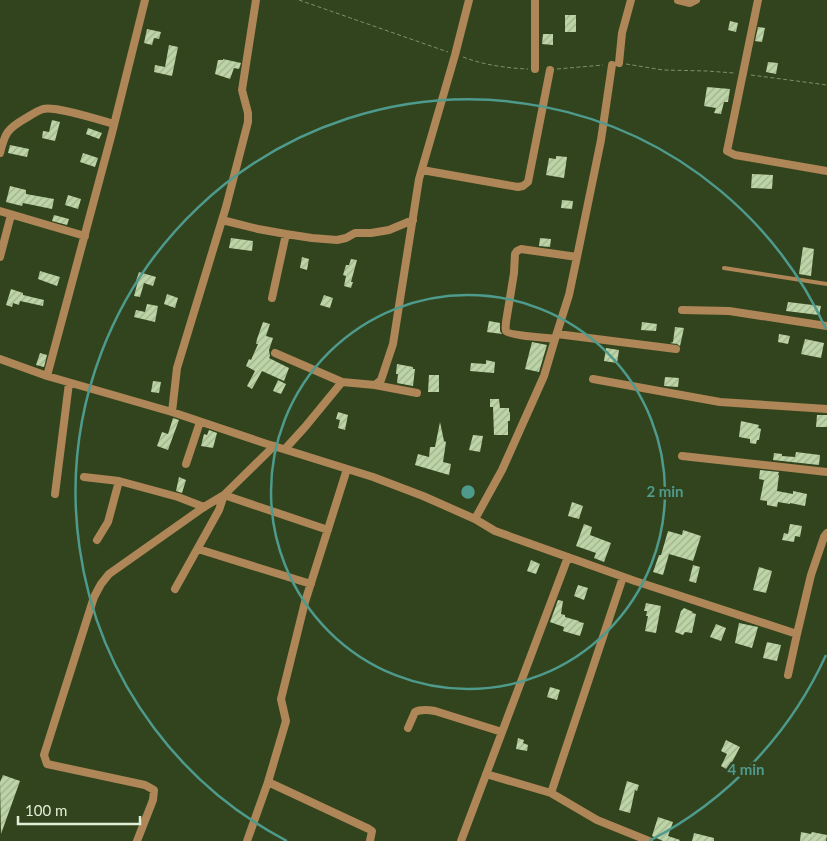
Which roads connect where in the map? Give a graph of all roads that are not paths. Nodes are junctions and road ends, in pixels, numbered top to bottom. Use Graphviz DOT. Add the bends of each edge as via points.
graph roads {
  1 [pos="144,0"];
  2 [pos="256,0"];
  3 [pos="469,0"];
  4 [pos="535,0"];
  5 [pos="631,0"];
  6 [pos="678,0"];
  7 [pos="696,0"];
  8 [pos="758,0"];
  9 [pos="535,69"];
  10 [pos="550,70"];
  11 [pos="114,124"];
  12 [pos="0,154"];
  13 [pos="422,170"];
  14 [pos="827,171"];
  15 [pos="0,211"];
  16 [pos="11,215"];
  17 [pos="222,220"];
  18 [pos="413,220"];
  19 [pos="286,234"];
  20 [pos="85,236"];
  21 [pos="0,257"];
  22 [pos="577,257"];
  23 [pos="724,268"];
  24 [pos="827,284"];
  25 [pos="272,298"];
  26 [pos="682,310"];
  27 [pos="827,326"];
  28 [pos="556,337"];
  29 [pos="676,349"];
  30 [pos="275,353"];
  31 [pos="0,359"];
  32 [pos="47,376"];
  33 [pos="593,379"];
  34 [pos="342,382"];
  35 [pos="69,383"];
  36 [pos="375,384"];
  37 [pos="418,393"];
  38 [pos="827,409"];
  39 [pos="172,412"];
  40 [pos="200,422"];
  41 [pos="274,446"];
  42 [pos="285,450"];
  43 [pos="682,456"];
  44 [pos="186,464"];
  45 [pos="347,469"];
  46 [pos="827,472"];
  47 [pos="84,477"];
  48 [pos="119,481"];
  49 [pos="55,494"];
  50 [pos="224,495"];
  51 [pos="204,507"];
  52 [pos="475,519"];
  53 [pos="328,530"];
  54 [pos="827,533"];
  55 [pos="97,540"];
  56 [pos="198,549"];
  57 [pos="568,557"];
  58 [pos="624,577"];
  59 [pos="311,584"];
  60 [pos="175,589"];
  61 [pos="797,634"];
  62 [pos="788,675"];
  63 [pos="408,728"];
  64 [pos="502,732"];
  65 [pos="486,774"];
  66 [pos="268,782"];
  67 [pos="551,793"];
  68 [pos="635,839"];
  69 [pos="137,841"];
  70 [pos="247,841"];
  71 [pos="370,841"];
  72 [pos="461,841"];
  73 [pos="649,841"];
  1 -- 11 [label="street"];
  2 -- 17 [label="street" via="242,90 248,122"];
  3 -- 13 [label="street"];
  4 -- 9 [label="street"];
  5 -- 22 [label="street"];
  6 -- 7 [label="street" via="690,3"];
  8 -- 14 [label="street" via="727,151 734,155"];
  10 -- 13 [label="street" via="526,184 518,186"];
  11 -- 12 [label="street" via="62,110 43,109 8,130"];
  11 -- 20 [label="street"];
  13 -- 18 [label="street"];
  15 -- 16 [label="street"];
  16 -- 20 [label="street"];
  16 -- 21 [label="street"];
  17 -- 19 [label="street"];
  17 -- 39 [label="street" via="177,368"];
  18 -- 19 [label="street" via="378,232 355,233 342,240"];
  18 -- 36 [label="street" via="393,344 381,380"];
  19 -- 25 [label="street"];
  20 -- 32 [label="street"];
  22 -- 28 [label="street"];
  22 -- 28 [label="street" via="521,249 515,254 506,330 514,334"];
  23 -- 24 [label="lane"];
  26 -- 27 [label="street" via="729,311"];
  28 -- 29 [label="street"];
  28 -- 52 [label="street" via="544,376 502,470"];
  30 -- 34 [label="street"];
  31 -- 32 [label="street"];
  32 -- 35 [label="street"];
  33 -- 38 [label="street" via="720,402"];
  34 -- 36 [label="street"];
  34 -- 42 [label="street"];
  35 -- 39 [label="street"];
  35 -- 49 [label="street"];
  36 -- 37 [label="street"];
  39 -- 40 [label="street"];
  40 -- 41 [label="street"];
  40 -- 44 [label="street"];
  41 -- 42 [label="street"];
  41 -- 50 [label="street"];
  42 -- 45 [label="street"];
  43 -- 46 [label="street"];
  45 -- 52 [label="street"];
  45 -- 53 [label="street"];
  47 -- 48 [label="street"];
  48 -- 51 [label="street"];
  48 -- 55 [label="street" via="108,522"];
  50 -- 51 [label="street"];
  50 -- 53 [label="street"];
  50 -- 56 [label="street"];
  51 -- 69 [label="street" via="109,574 101,584 94,597 44,755 47,764 145,785 154,790"];
  52 -- 57 [label="street" via="495,531"];
  53 -- 59 [label="street"];
  54 -- 61 [label="street" via="811,575"];
  56 -- 59 [label="street"];
  56 -- 60 [label="street"];
  57 -- 58 [label="street"];
  57 -- 64 [label="street"];
  58 -- 61 [label="street"];
  58 -- 67 [label="street"];
  59 -- 66 [label="street" via="281,699 286,721"];
  61 -- 62 [label="street"];
  63 -- 64 [label="street" via="416,711 427,710"];
  64 -- 65 [label="street"];
  65 -- 67 [label="street"];
  65 -- 72 [label="street"];
  66 -- 70 [label="street"];
  66 -- 71 [label="street" via="369,829 372,832"];
  67 -- 68 [label="street"];
  68 -- 73 [label="street"];
}
